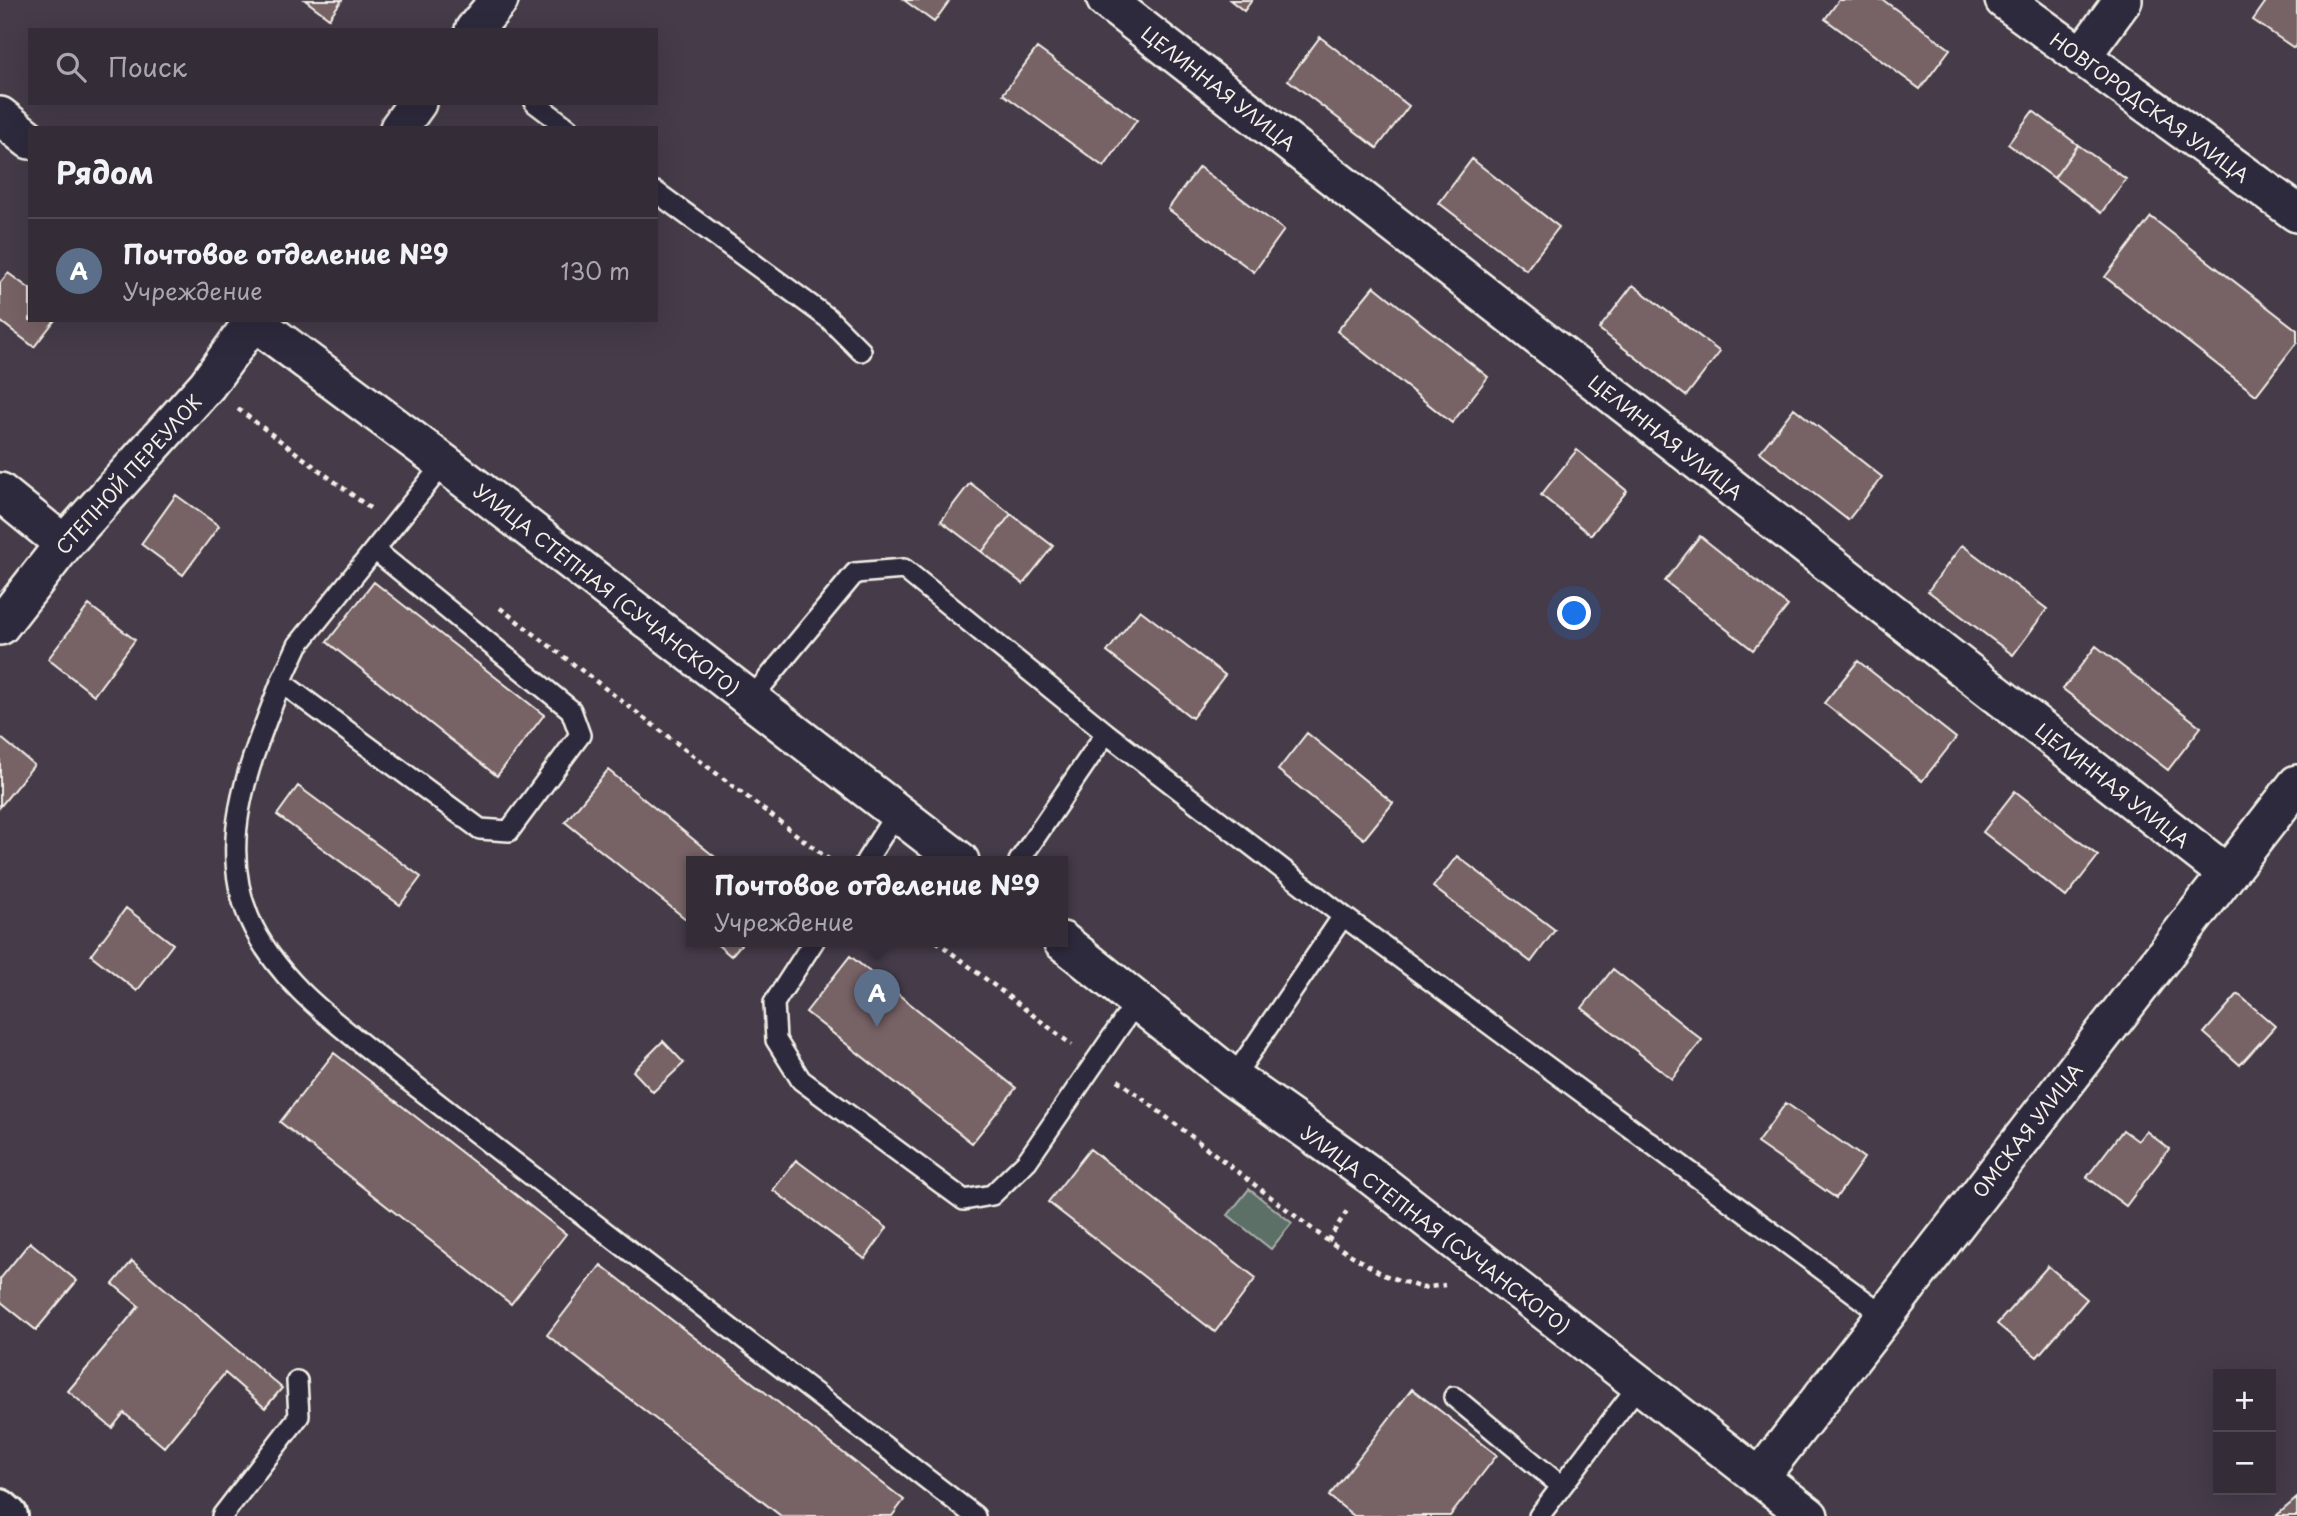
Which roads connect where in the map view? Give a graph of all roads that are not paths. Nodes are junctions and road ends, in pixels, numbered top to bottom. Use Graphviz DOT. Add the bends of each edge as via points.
graph roads {
  1 [pos="499,0"];
  2 [pos="1106,0"];
  3 [pos="2004,0"];
  4 [pos="2123,0"];
  5 [pos="476,28"];
  6 [pos="2081,57"];
  7 [pos="416,105"];
  8 [pos="538,105"];
  9 [pos="0,116"];
  10 [pos="400,126"];
  11 [pos="565,126"];
  12 [pos="28,138"];
  13 [pos="658,193"];
  14 [pos="2297,213"];
  15 [pos="252,322"];
  16 [pos="254,322"];
  17 [pos="862,351"];
  18 [pos="444,463"];
  19 [pos="0,492"];
  20 [pos="64,544"];
  21 [pos="376,551"];
  22 [pos="0,626"];
  23 [pos="281,682"];
  24 [pos="750,700"];
  25 [pos="1106,733"];
  26 [pos="2297,784"];
  27 [pos="897,812"];
  28 [pos="869,856"];
  29 [pos="954,856"];
  30 [pos="1022,856"];
  31 [pos="2226,873"];
  32 [pos="1343,916"];
  33 [pos="1068,946"];
  34 [pos="810,947"];
  35 [pos="1138,1001"];
  36 [pos="1233,1078"];
  37 [pos="1884,1315"];
  38 [pos="297,1381"];
  39 [pos="1638,1385"];
  40 [pos="1454,1397"];
  41 [pos="1759,1478"];
  42 [pos="1560,1485"];
  43 [pos="0,1509"];
  44 [pos="9,1516"];
  45 [pos="222,1516"];
  46 [pos="975,1516"];
  47 [pos="1539,1516"];
  48 [pos="1809,1516"];
  1 -- 5 [label="street"];
  2 -- 31 [label="street, ЦЕЛИННАЯ УЛИЦА"];
  3 -- 6 [label="street, НОВГОРОДСКАЯ УЛИЦА"];
  4 -- 6 [label="street"];
  6 -- 14 [label="street, НОВГОРОДСКАЯ УЛИЦА"];
  7 -- 10 [label="street"];
  8 -- 11 [label="lane"];
  9 -- 12 [label="street"];
  13 -- 17 [label="lane" via="828,318"];
  15 -- 20 [label="street, СТЕПНОЙ ПЕРЕУЛОК" via="207,385"];
  16 -- 18 [label="street, УЛИЦА СТЕПНАЯ (СУЧАНСКОГО)"];
  18 -- 21 [label="lane"];
  18 -- 24 [label="street, УЛИЦА СТЕПНАЯ (СУЧАНСКОГО)"];
  19 -- 20 [label="street"];
  20 -- 22 [label="street, СТЕПНОЙ ПЕРЕУЛОК"];
  21 -- 23 [label="lane" via="298,645"];
  21 -- 23 [label="lane" via="571,710 580,735 509,831 480,829"];
  23 -- 46 [label="lane" via="247,771 236,822 235,872 268,957 317,1007 452,1115"];
  24 -- 25 [label="lane" via="855,573 904,569"];
  24 -- 27 [label="street, УЛИЦА СТЕПНАЯ (СУЧАНСКОГО)"];
  25 -- 30 [label="lane"];
  25 -- 32 [label="lane"];
  26 -- 31 [label="street, ОМСКАЯ УЛИЦА"];
  27 -- 28 [label="lane"];
  27 -- 29 [label="street, УЛИЦА СТЕПНАЯ (СУЧАНСКОГО)"];
  31 -- 37 [label="street, ОМСКАЯ УЛИЦА"];
  32 -- 36 [label="lane"];
  32 -- 37 [label="lane"];
  33 -- 35 [label="street, УЛИЦА СТЕПНАЯ (СУЧАНСКОГО)"];
  34 -- 35 [label="lane" via="775,1003 776,1040 802,1080 964,1199 992,1195 1027,1161"];
  35 -- 36 [label="street, УЛИЦА СТЕПНАЯ (СУЧАНСКОГО)"];
  36 -- 39 [label="street, УЛИЦА СТЕПНАЯ (СУЧАНСКОГО)" via="1369,1174"];
  37 -- 41 [label="street, ОМСКАЯ УЛИЦА"];
  38 -- 45 [label="lane" via="299,1416"];
  39 -- 41 [label="street, УЛИЦА СТЕПНАЯ (СУЧАНСКОГО)"];
  39 -- 42 [label="lane"];
  40 -- 42 [label="lane"];
  41 -- 48 [label="street, УЛИЦА СТЕПНАЯ (СУЧАНСКОГО)"];
  42 -- 47 [label="lane"];
  43 -- 44 [label="main road"];
}
